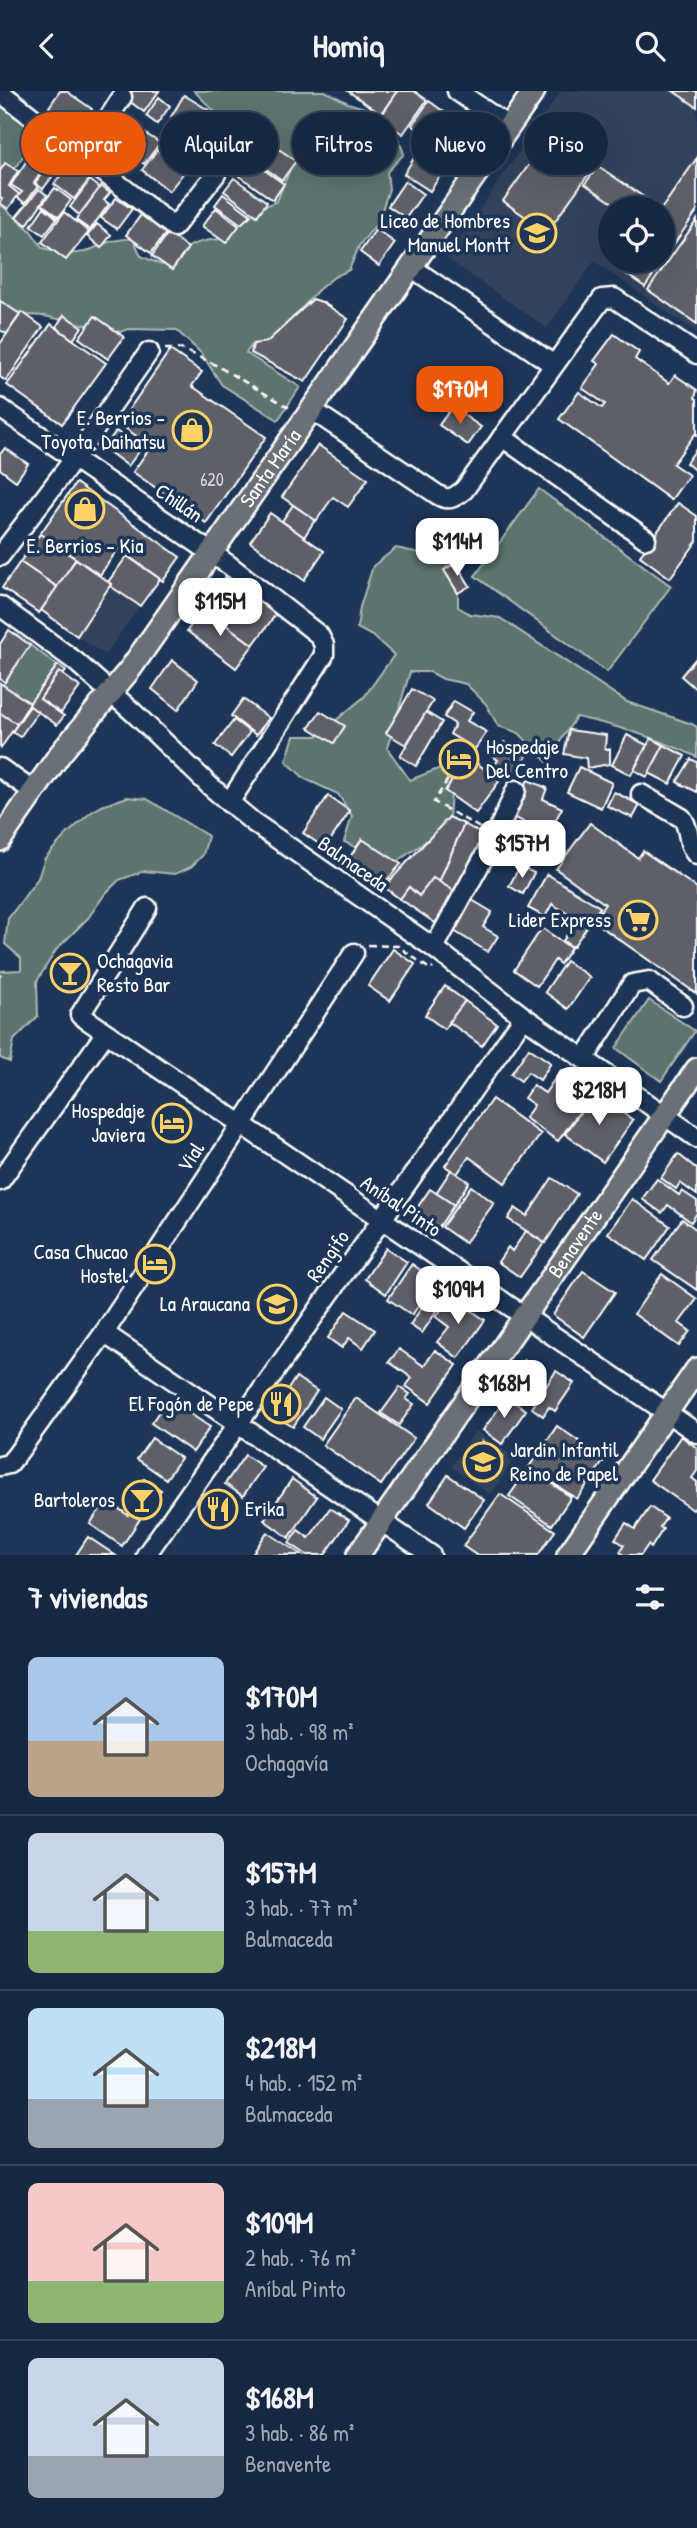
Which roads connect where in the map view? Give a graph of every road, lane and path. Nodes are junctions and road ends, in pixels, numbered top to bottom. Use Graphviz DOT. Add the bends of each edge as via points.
graph roads {
  1 [pos="457,91"];
  2 [pos="534,91"];
  3 [pos="0,92"];
  4 [pos="122,97"];
  5 [pos="26,112"];
  6 [pos="112,112"];
  7 [pos="487,112"];
  8 [pos="510,126"];
  9 [pos="108,175"];
  10 [pos="215,175"];
  11 [pos="475,175"];
  12 [pos="411,267"];
  13 [pos="149,352"];
  14 [pos="697,354"];
  15 [pos="554,365"];
  16 [pos="0,408"];
  17 [pos="290,408"];
  18 [pos="312,410"];
  19 [pos="502,437"];
  20 [pos="74,459"];
  21 [pos="646,539"];
  22 [pos="212,554"];
  23 [pos="0,556"];
  24 [pos="0,606"];
  25 [pos="111,692"];
  26 [pos="0,768"];
  27 [pos="454,769"];
  28 [pos="516,790"];
  29 [pos="34,792"];
  30 [pos="641,794"];
  31 [pos="229,803"];
  32 [pos="495,837"];
  33 [pos="0,841"];
  34 [pos="697,855"];
  35 [pos="147,908"];
  36 [pos="354,953"];
  37 [pos="435,956"];
  38 [pos="683,1006"];
  39 [pos="524,1017"];
  40 [pos="105,1034"];
  41 [pos="584,1059"];
  42 [pos="697,1069"];
  43 [pos="664,1116"];
  44 [pos="240,1125"];
  45 [pos="697,1138"];
  46 [pos="0,1181"];
  47 [pos="381,1220"];
  48 [pos="524,1317"];
  49 [pos="104,1333"];
  50 [pos="697,1369"];
  51 [pos="667,1413"];
  52 [pos="238,1424"];
  53 [pos="697,1433"];
  54 [pos="4,1465"];
  55 [pos="382,1521"];
  56 [pos="146,1555"];
  57 [pos="358,1555"];
  58 [pos="431,1555"];
  59 [pos="568,1555"];
  1 -- 7 [label="street"];
  2 -- 8 [label="main road, Santa María"];
  3 -- 5 [label="street"];
  4 -- 6 [label="street"];
  9 -- 10 [label="street" via="174,227"];
  11 -- 12 [label="main road, Santa María"];
  12 -- 15 [label="street"];
  12 -- 18 [label="main road, Santa María"];
  13 -- 17 [label="path" via="182,349"];
  13 -- 20 [label="street"];
  14 -- 15 [label="street" via="606,297"];
  15 -- 19 [label="street"];
  16 -- 20 [label="street, Chillán"];
  18 -- 19 [label="street" via="444,499 464,490"];
  18 -- 22 [label="main road, Santa María"];
  19 -- 21 [label="street"];
  20 -- 22 [label="street, Chillán"];
  20 -- 23 [label="street"];
  22 -- 25 [label="main road, Santa María"];
  22 -- 31 [label="street, Chillán" via="319,635 324,645 314,674"];
  24 -- 25 [label="street, Balmaceda"];
  25 -- 29 [label="main road, Santa María"];
  25 -- 31 [label="street, Balmaceda"];
  26 -- 29 [label="street"];
  27 -- 32 [label="path" via="434,802"];
  28 -- 32 [label="street"];
  29 -- 33 [label="main road, Santa María"];
  30 -- 34 [label="street" via="682,818"];
  31 -- 37 [label="street, Balmaceda"];
  32 -- 37 [label="street"];
  35 -- 40 [label="street, Aníbal Pinto" via="80,1015"];
  36 -- 37 [label="path" via="358,946 398,946 431,970"];
  36 -- 44 [label="street, Vial"];
  37 -- 39 [label="street, Balmaceda"];
  38 -- 41 [label="street" via="649,981 632,984"];
  39 -- 41 [label="street, Balmaceda"];
  39 -- 47 [label="street, Rengifo"];
  40 -- 44 [label="street, Aníbal Pinto"];
  40 -- 46 [label="street"];
  41 -- 43 [label="street, Balmaceda"];
  42 -- 43 [label="main road, Benavente"];
  43 -- 45 [label="street, Balmaceda"];
  43 -- 48 [label="main road, Benavente"];
  44 -- 47 [label="street, Aníbal Pinto"];
  44 -- 49 [label="street, Vial"];
  47 -- 48 [label="street, Aníbal Pinto"];
  47 -- 52 [label="street, Rengifo"];
  48 -- 51 [label="street, Aníbal Pinto"];
  48 -- 55 [label="main road, Benavente"];
  49 -- 52 [label="street"];
  49 -- 54 [label="street, Vial"];
  50 -- 51 [label="main road"];
  51 -- 53 [label="street, Aníbal Pinto"];
  51 -- 59 [label="main road"];
  52 -- 55 [label="street"];
  52 -- 56 [label="street, Rengifo"];
  55 -- 57 [label="main road, Benavente"];
  55 -- 58 [label="street"];
}
